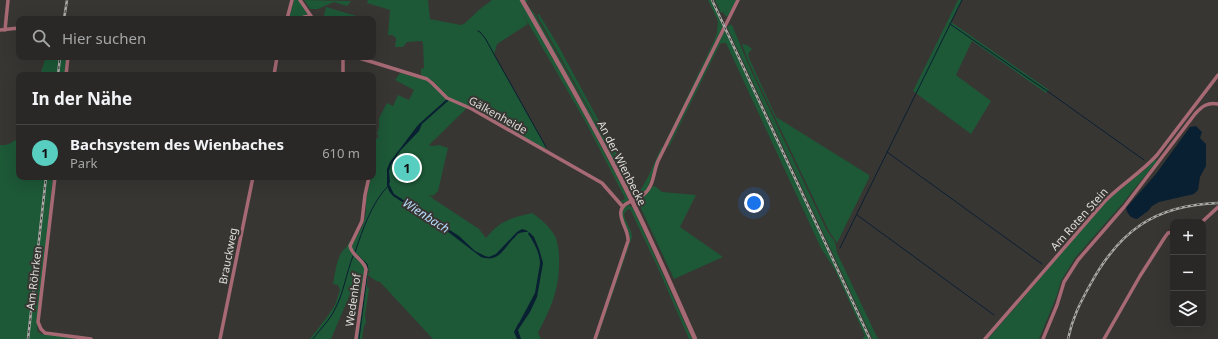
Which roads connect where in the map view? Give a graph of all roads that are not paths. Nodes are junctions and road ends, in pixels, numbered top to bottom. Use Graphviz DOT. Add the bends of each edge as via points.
graph roads {
  1 [pos="8,0"];
  2 [pos="292,0"];
  3 [pos="300,0"];
  4 [pos="738,0"];
  5 [pos="524,2"];
  6 [pos="288,16"];
  7 [pos="311,16"];
  8 [pos="16,28"];
  9 [pos="0,30"];
  10 [pos="5,30"];
  11 [pos="68,60"];
  12 [pos="276,60"];
  13 [pos="344,60"];
  14 [pos="366,60"];
  15 [pos="66,72"];
  16 [pos="274,72"];
  17 [pos="343,72"];
  18 [pos="1218,75"];
  19 [pos="1218,104"];
  20 [pos="55,180"];
  21 [pos="252,180"];
  22 [pos="368,180"];
  23 [pos="632,201"];
  24 [pos="623,206"];
  25 [pos="1218,207"];
  26 [pos="1205,219"];
  27 [pos="1170,233"];
  28 [pos="91,339"];
  29 [pos="220,339"];
  30 [pos="356,339"];
  31 [pos="595,339"];
  32 [pos="695,339"];
  33 [pos="985,339"];
  34 [pos="1043,339"];
  35 [pos="1104,339"];
  1 -- 10 [label="street"];
  2 -- 6 [label="street"];
  3 -- 7 [label="street"];
  4 -- 23 [label="street" via="658,161 649,189 643,196"];
  5 -- 23 [label="street, An der Wienbecke" via="590,119"];
  8 -- 10 [label="street"];
  9 -- 10 [label="street"];
  11 -- 15 [label="street"];
  12 -- 16 [label="street"];
  13 -- 17 [label="street"];
  14 -- 24 [label="street, Gälkenheide" via="424,78 451,100 477,112 598,181"];
  18 -- 33 [label="street, Am Roten Stein" via="1154,159 1104,202"];
  19 -- 34 [label="street" via="1210,104 1199,109 1124,207 1078,260 1064,282"];
  20 -- 28 [label="street, Am Röhrken" via="38,322 45,332"];
  21 -- 29 [label="street, Brauckweg"];
  22 -- 30 [label="street, Wedenhof" via="363,218 350,246 350,250 366,269"];
  23 -- 24 [label="street"];
  23 -- 32 [label="street, An der Wienbecke"];
  24 -- 31 [label="street" via="620,212 628,233 628,241"];
  25 -- 26 [label="street"];
  27 -- 35 [label="street" via="1140,276"];
}
